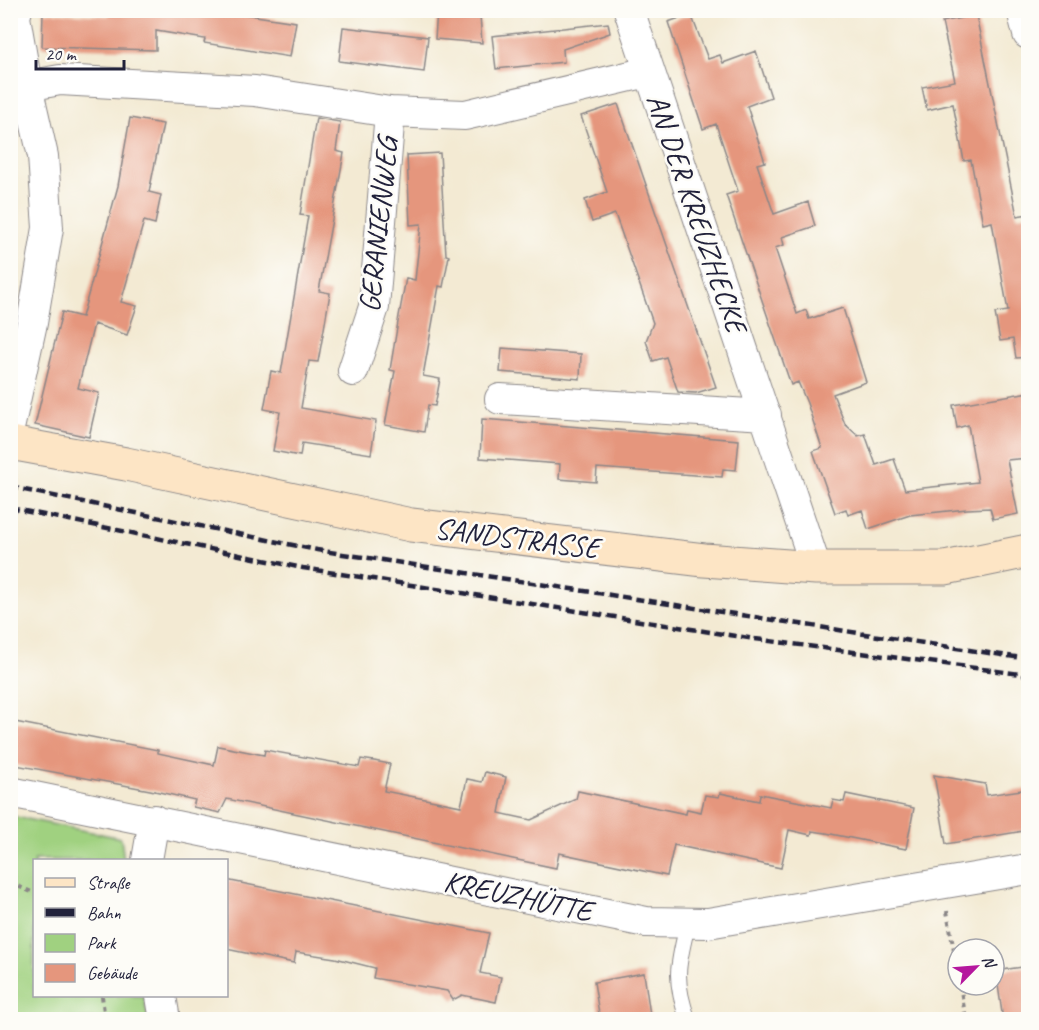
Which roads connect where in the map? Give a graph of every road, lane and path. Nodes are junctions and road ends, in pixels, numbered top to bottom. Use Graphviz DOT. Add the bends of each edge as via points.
graph roads {
  1 [pos="17,10"];
  2 [pos="629,10"];
  3 [pos="1022,10"];
  4 [pos="1029,34"];
  5 [pos="648,72"];
  6 [pos="27,86"];
  7 [pos="390,112"];
  8 [pos="353,371"];
  9 [pos="500,399"];
  10 [pos="766,415"];
  11 [pos="10,424"];
  12 [pos="10,443"];
  13 [pos="1029,551"];
  14 [pos="816,568"];
  15 [pos="10,792"];
  16 [pos="154,820"];
  17 [pos="147,859"];
  18 [pos="1029,869"];
  19 [pos="10,883"];
  20 [pos="942,884"];
  21 [pos="33,892"];
  22 [pos="688,923"];
  23 [pos="951,937"];
  24 [pos="102,997"];
  25 [pos="161,997"];
  26 [pos="962,997"];
  27 [pos="105,1020"];
  28 [pos="165,1020"];
  29 [pos="688,1020"];
  30 [pos="966,1020"];
  1 -- 6 [label="street"];
  2 -- 5 [label="street, AN DER KREUZHECKE"];
  3 -- 4 [label="street"];
  5 -- 7 [label="street, GERANIENWEG" via="465,115"];
  5 -- 10 [label="street, AN DER KREUZHECKE"];
  6 -- 7 [label="street, GERANIENWEG" via="60,80 255,91"];
  6 -- 11 [label="street" via="43,156 48,228 33,323"];
  7 -- 8 [label="street, GERANIENWEG" via="374,307"];
  9 -- 10 [label="street"];
  10 -- 14 [label="street, AN DER KREUZHECKE"];
  12 -- 14 [label="main road, SANDSTRASSE" via="411,525 704,560"];
  13 -- 14 [label="main road, SANDSTRASSE" via="945,567"];
  15 -- 16 [label="street, KREUZHÜTTE"];
  16 -- 17 [label="street"];
  16 -- 22 [label="street, KREUZHÜTTE" via="646,922"];
  18 -- 20 [label="street, KREUZHÜTTE"];
  19 -- 21 [label="path"];
  20 -- 22 [label="street, KREUZHÜTTE" via="708,923"];
  20 -- 23 [label="path"];
  22 -- 29 [label="lane" via="678,961 678,992"];
  24 -- 27 [label="path"];
  25 -- 28 [label="street"];
  26 -- 30 [label="path"];
}
